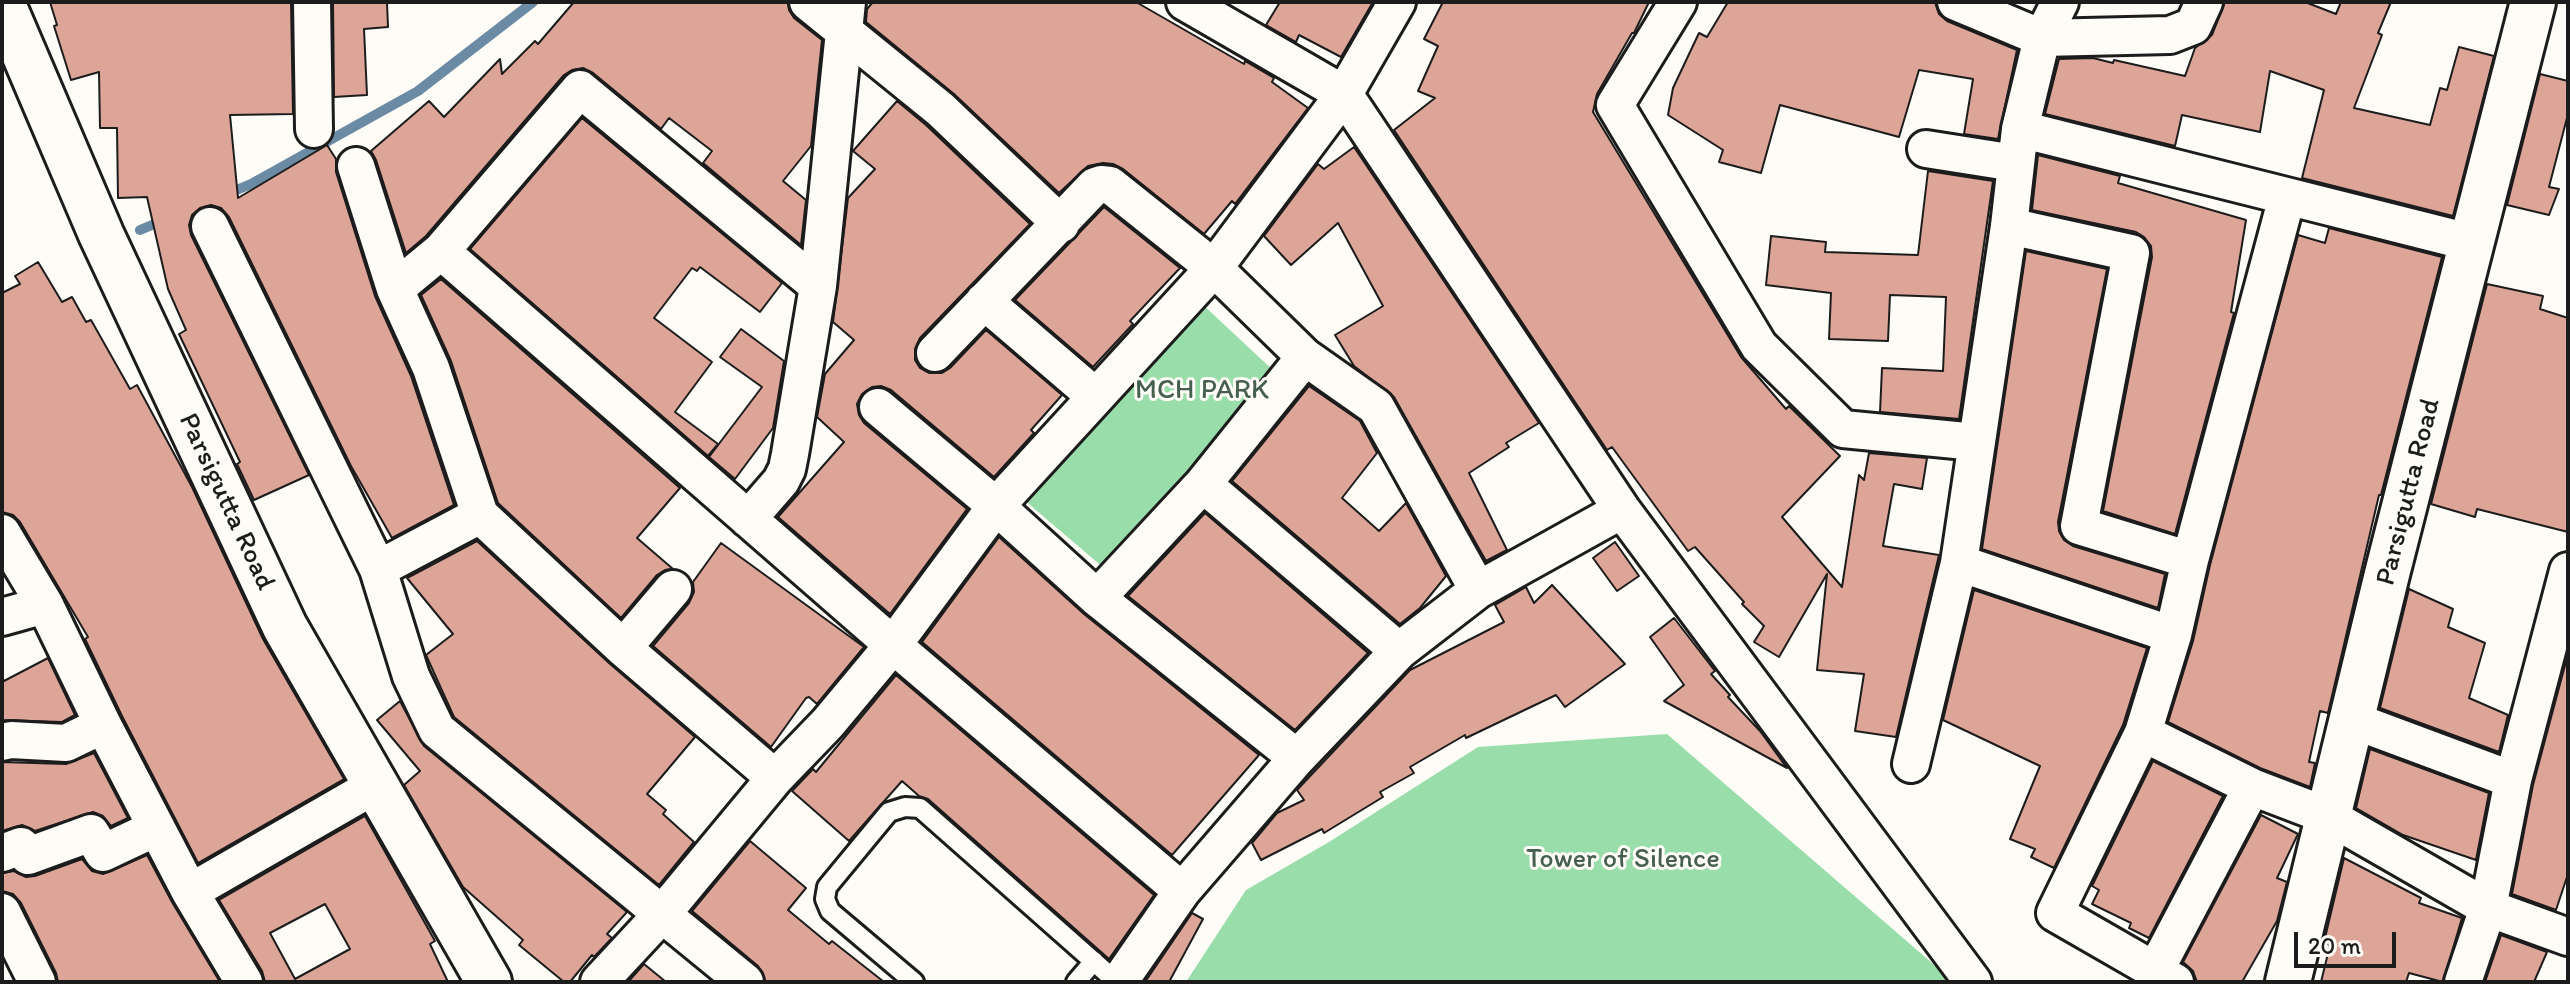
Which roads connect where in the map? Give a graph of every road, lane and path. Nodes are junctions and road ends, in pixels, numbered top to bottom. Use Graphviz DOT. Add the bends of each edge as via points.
graph roads {
  1 [pos="2,2"];
  2 [pos="312,2"];
  3 [pos="808,2"];
  4 [pos="1185,2"];
  5 [pos="1397,2"];
  6 [pos="1678,2"];
  7 [pos="1956,2"];
  8 [pos="2060,2"];
  9 [pos="2204,2"];
  10 [pos="2533,2"];
  11 [pos="846,16"];
  12 [pos="2042,38"];
  13 [pos="1344,94"];
  14 [pos="314,129"];
  15 [pos="2017,146"];
  16 [pos="1926,149"];
  17 [pos="356,166"];
  18 [pos="2287,197"];
  19 [pos="1061,224"];
  20 [pos="210,226"];
  21 [pos="2009,226"];
  22 [pos="2473,243"];
  23 [pos="441,251"];
  24 [pos="1214,268"];
  25 [pos="818,286"];
  26 [pos="395,289"];
  27 [pos="984,301"];
  28 [pos="935,353"];
  29 [pos="1305,357"];
  30 [pos="1096,397"];
  31 [pos="878,407"];
  32 [pos="1976,442"];
  33 [pos="1203,484"];
  34 [pos="996,506"];
  35 [pos="1622,510"];
  36 [pos="480,515"];
  37 [pos="748,519"];
  38 [pos="2,533"];
  39 [pos="2190,560"];
  40 [pos="1959,563"];
  41 [pos="378,569"];
  42 [pos="2568,571"];
  43 [pos="673,589"];
  44 [pos="1478,590"];
  45 [pos="1097,598"];
  46 [pos="45,605"];
  47 [pos="2,617"];
  48 [pos="2173,635"];
  49 [pos="893,645"];
  50 [pos="623,648"];
  51 [pos="2558,650"];
  52 [pos="1399,651"];
  53 [pos="2352,720"];
  54 [pos="103,725"];
  55 [pos="2143,733"];
  56 [pos="2,742"];
  57 [pos="1297,758"];
  58 [pos="1911,764"];
  59 [pos="775,778"];
  60 [pos="2513,780"];
  61 [pos="376,785"];
  62 [pos="2252,787"];
  63 [pos="2328,816"];
  64 [pos="156,828"];
  65 [pos="2,853"];
  66 [pos="1182,891"];
  67 [pos="190,892"];
  68 [pos="2488,908"];
  69 [pos="2,912"];
  70 [pos="663,913"];
  71 [pos="2568,937"];
  72 [pos="1110,975"];
  73 [pos="2165,976"];
  74 [pos="233,978"];
  75 [pos="37,982"];
  76 [pos="489,982"];
  77 [pos="599,982"];
  78 [pos="745,982"];
  79 [pos="914,982"];
  80 [pos="1076,982"];
  81 [pos="1973,982"];
  82 [pos="2288,982"];
  83 [pos="2463,982"];
  1 -- 61 [label="street, Parsigutta Road" via="108,248 285,627"];
  2 -- 14 [label="street"];
  3 -- 11 [label="street"];
  4 -- 13 [label="street"];
  5 -- 13 [label="street"];
  6 -- 32 [label="street" via="1615,105 1759,346 1843,429"];
  7 -- 12 [label="street"];
  8 -- 12 [label="street"];
  9 -- 12 [label="street" via="2193,26 2170,35"];
  10 -- 22 [label="street, Parsigutta Road"];
  11 -- 19 [label="street"];
  11 -- 25 [label="street"];
  12 -- 15 [label="street"];
  13 -- 24 [label="street"];
  13 -- 35 [label="street"];
  15 -- 16 [label="street"];
  15 -- 18 [label="street"];
  15 -- 21 [label="street"];
  17 -- 26 [label="street"];
  18 -- 22 [label="street"];
  18 -- 39 [label="street"];
  19 -- 24 [label="street" via="1095,186 1110,185"];
  19 -- 27 [label="street"];
  20 -- 41 [label="street"];
  21 -- 32 [label="street"];
  21 -- 39 [label="street" via="2131,253 2079,526"];
  22 -- 53 [label="street, Parsigutta Road"];
  23 -- 25 [label="street" via="580,89"];
  23 -- 26 [label="street"];
  23 -- 37 [label="street"];
  24 -- 29 [label="street"];
  24 -- 30 [label="street"];
  25 -- 37 [label="street" via="787,469"];
  26 -- 36 [label="street" via="431,368"];
  27 -- 28 [label="street"];
  27 -- 30 [label="street"];
  29 -- 33 [label="street"];
  29 -- 44 [label="street" via="1376,407"];
  30 -- 34 [label="street"];
  31 -- 34 [label="street"];
  32 -- 40 [label="street"];
  33 -- 45 [label="street"];
  33 -- 52 [label="street"];
  34 -- 45 [label="street"];
  34 -- 49 [label="street"];
  35 -- 44 [label="street"];
  35 -- 81 [label="street"];
  36 -- 41 [label="street"];
  36 -- 50 [label="street"];
  37 -- 49 [label="street"];
  38 -- 46 [label="street"];
  39 -- 48 [label="street"];
  40 -- 48 [label="street"];
  40 -- 58 [label="street"];
  41 -- 70 [label="street" via="411,676 437,730"];
  42 -- 51 [label="street"];
  43 -- 50 [label="street"];
  44 -- 52 [label="street"];
  45 -- 57 [label="street"];
  46 -- 47 [label="street"];
  46 -- 54 [label="street"];
  48 -- 55 [label="street"];
  49 -- 59 [label="street"];
  49 -- 66 [label="street"];
  50 -- 59 [label="street"];
  51 -- 60 [label="street"];
  52 -- 57 [label="street"];
  53 -- 60 [label="street"];
  53 -- 63 [label="street, Parsigutta Road"];
  54 -- 56 [label="street" via="66,743"];
  54 -- 64 [label="street"];
  55 -- 62 [label="street"];
  55 -- 73 [label="street" via="2055,913"];
  57 -- 66 [label="street"];
  59 -- 70 [label="street"];
  60 -- 68 [label="street"];
  61 -- 67 [label="street"];
  61 -- 76 [label="street, Parsigutta Road"];
  62 -- 63 [label="street"];
  62 -- 73 [label="street"];
  63 -- 68 [label="street"];
  63 -- 82 [label="street, Parsigutta Road"];
  64 -- 65 [label="street" via="103,853 91,833 28,856 21,846"];
  64 -- 67 [label="street"];
  66 -- 72 [label="street"];
  67 -- 74 [label="street"];
  68 -- 71 [label="street"];
  68 -- 83 [label="street"];
  69 -- 75 [label="street"];
  70 -- 77 [label="street"];
  70 -- 78 [label="street"];
  72 -- 79 [label="lane" via="920,808 905,807 889,812 827,887 825,899 830,911"];
  72 -- 80 [label="lane"];
}
